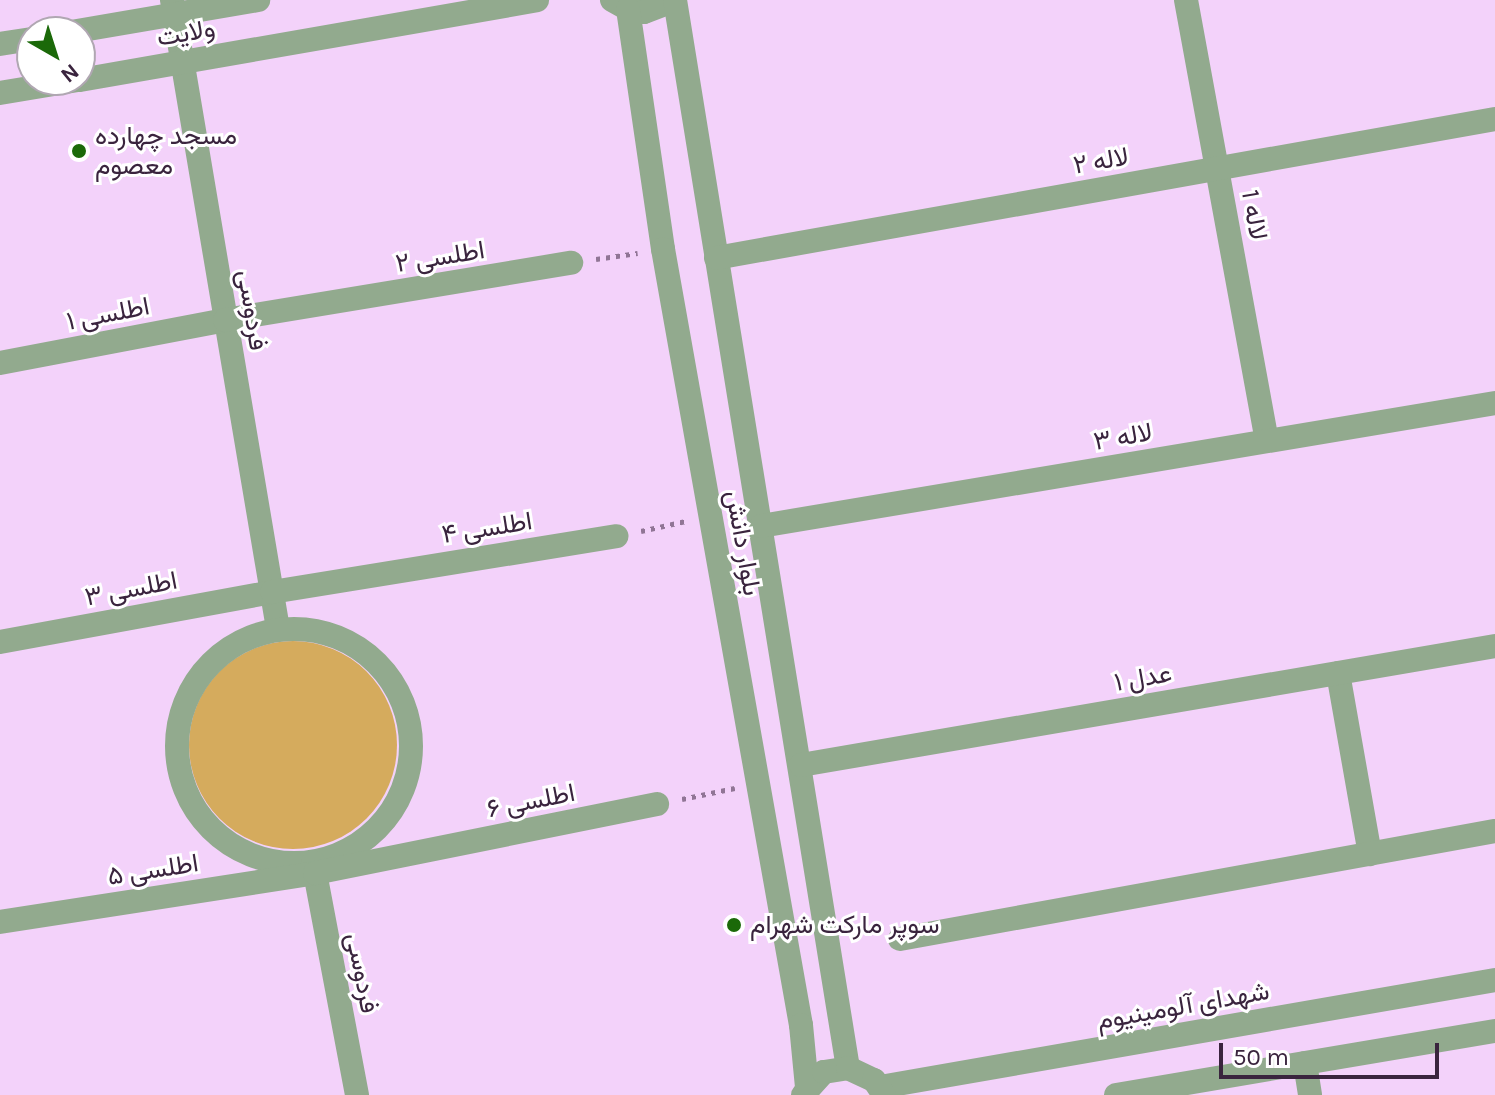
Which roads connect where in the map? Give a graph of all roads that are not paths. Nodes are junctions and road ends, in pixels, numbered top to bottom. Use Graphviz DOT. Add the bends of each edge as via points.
graph roads {
  1 [pos="258,0"];
  2 [pos="537,0"];
  3 [pos="675,0"];
  4 [pos="1186,0"];
  5 [pos="620,4"];
  6 [pos="174,7"];
  7 [pos="96,26"];
  8 [pos="184,62"];
  9 [pos="96,77"];
  10 [pos="1495,119"];
  11 [pos="1217,169"];
  12 [pos="716,258"];
  13 [pos="571,263"];
  14 [pos="225,320"];
  15 [pos="0,363"];
  16 [pos="1495,403"];
  17 [pos="1267,441"];
  18 [pos="761,526"];
  19 [pos="616,536"];
  20 [pos="272,592"];
  21 [pos="278,629"];
  22 [pos="0,642"];
  23 [pos="1495,646"];
  24 [pos="1338,673"];
  25 [pos="801,765"];
  26 [pos="657,804"];
  27 [pos="1495,831"];
  28 [pos="1370,854"];
  29 [pos="314,868"];
  30 [pos="0,922"];
  31 [pos="900,939"];
  32 [pos="1495,980"];
  33 [pos="1495,1031"];
  34 [pos="1305,1063"];
  35 [pos="848,1068"];
  36 [pos="805,1091"];
  37 [pos="882,1091"];
  38 [pos="1123,1094"];
  39 [pos="357,1095"];
  40 [pos="1116,1095"];
  41 [pos="1310,1095"];
  1 -- 6 [label="street, ولایت"];
  2 -- 8 [label="street, ولایت"];
  3 -- 5 [label="street" via="644,12"];
  3 -- 12 [label="street, بلوار دانش"];
  4 -- 11 [label="street, لاله 1"];
  5 -- 36 [label="street, بلوار دانش" via="801,1025"];
  6 -- 7 [label="street, ولایت"];
  6 -- 8 [label="street, فردوسی"];
  8 -- 9 [label="street, ولایت"];
  8 -- 14 [label="street, فردوسی"];
  10 -- 11 [label="street, لاله ۲"];
  11 -- 12 [label="street, لاله ۲"];
  11 -- 17 [label="street, لاله 1"];
  12 -- 18 [label="street, بلوار دانش"];
  13 -- 14 [label="street, اطلسی ۲"];
  14 -- 15 [label="street, اطلسی ۱"];
  14 -- 20 [label="street, فردوسی"];
  16 -- 17 [label="street, لاله ۳"];
  17 -- 18 [label="street, لاله ۳"];
  18 -- 25 [label="street, بلوار دانش"];
  19 -- 20 [label="street, اطلسی ۴"];
  20 -- 21 [label="street, فردوسی"];
  20 -- 22 [label="street, اطلسی ۳"];
  21 -- 29 [label="street" via="319,630 357,645 387,672 407,708 413,748 405,788 383,823 352,849"];
  21 -- 29 [label="street" via="243,640 212,661 190,691 178,763 189,799 210,829 240,850"];
  23 -- 24 [label="street, عدل ۱"];
  24 -- 25 [label="street, عدل ۱"];
  24 -- 28 [label="street"];
  25 -- 35 [label="street, بلوار دانش"];
  26 -- 29 [label="street, اطلسی ۶"];
  27 -- 28 [label="street"];
  28 -- 31 [label="street"];
  29 -- 30 [label="street, اطلسی ۵"];
  29 -- 39 [label="street, فردوسی"];
  32 -- 37 [label="street, شهدای آلومینیوم"];
  33 -- 34 [label="street"];
  34 -- 38 [label="street"];
  34 -- 41 [label="street"];
  35 -- 36 [label="street" via="824,1072"];
  35 -- 37 [label="street" via="866,1074"];
  38 -- 40 [label="street"];
}
